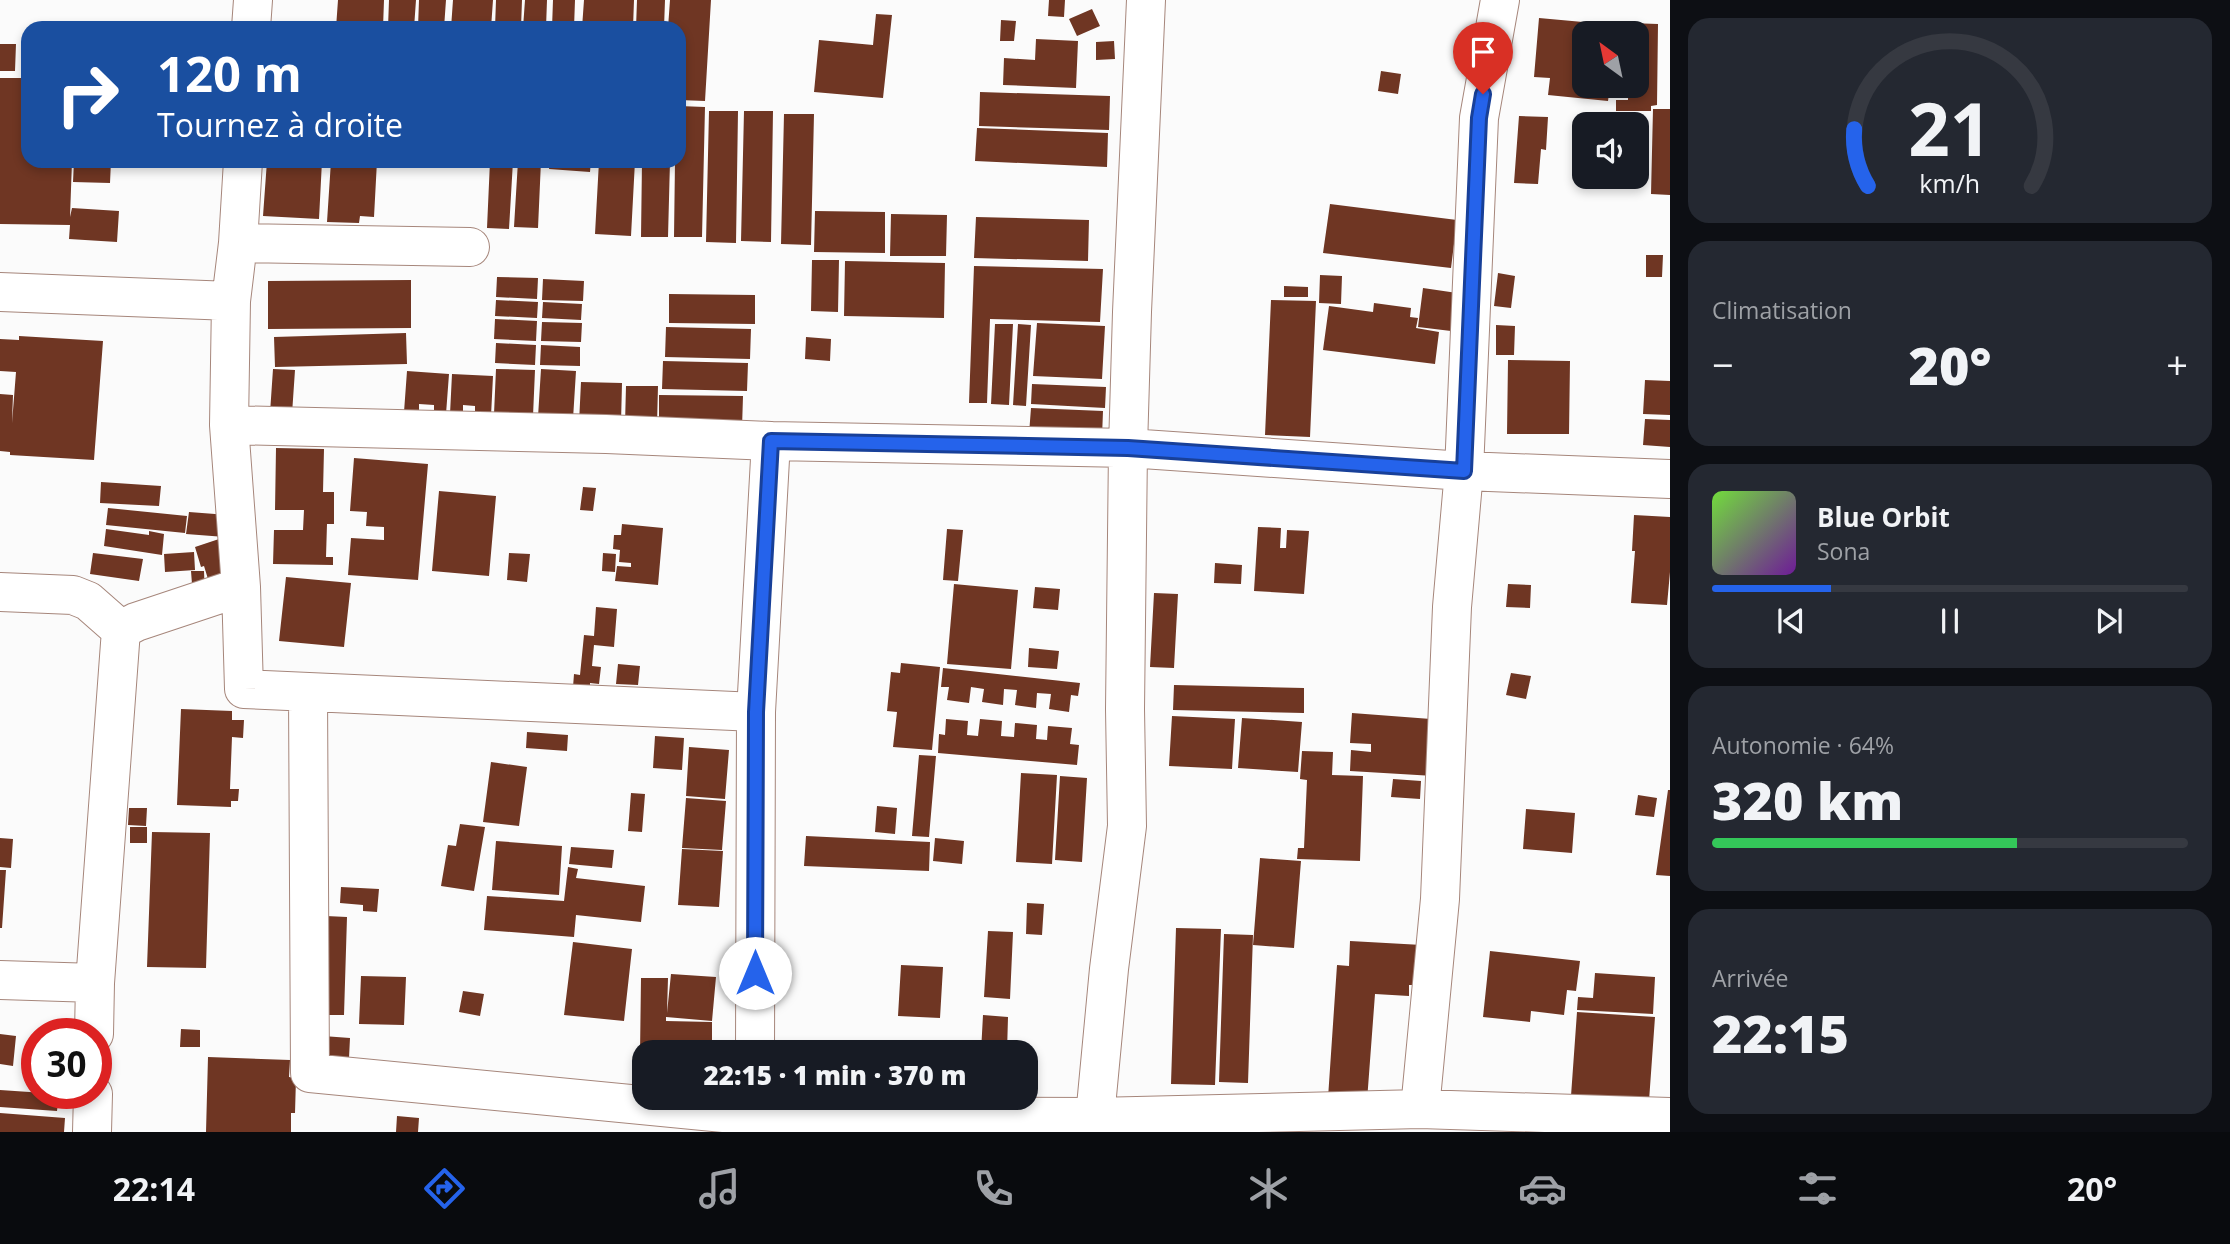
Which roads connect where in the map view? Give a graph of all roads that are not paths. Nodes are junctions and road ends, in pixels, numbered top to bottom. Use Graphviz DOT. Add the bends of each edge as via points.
graph roads {
  1 [pos="253,0"];
  2 [pos="1146,0"];
  3 [pos="1500,0"];
  4 [pos="252,21"];
  5 [pos="243,168"];
  6 [pos="239,243"];
  7 [pos="470,247"];
  8 [pos="0,292"];
  9 [pos="231,301"];
  10 [pos="229,425"];
  11 [pos="771,441"];
  12 [pos="1128,448"];
  13 [pos="1464,471"];
  14 [pos="1670,479"];
  15 [pos="241,587"];
  16 [pos="0,592"];
  17 [pos="121,630"];
  18 [pos="308,693"];
  19 [pos="756,712"];
  20 [pos="0,980"];
  21 [pos="95,983"];
  22 [pos="94,1018"];
  23 [pos="755,1040"];
  24 [pos="93,1109"];
  25 [pos="1420,1109"];
  26 [pos="752,1115"];
  27 [pos="1670,1117"];
  28 [pos="1478,1122"];
  29 [pos="1092,1124"];
  30 [pos="92,1132"];
  1 -- 4 [label="street"];
  2 -- 12 [label="street"];
  3 -- 13 [label="street" via="1479,118"];
  5 -- 6 [label="street"];
  6 -- 7 [label="street"];
  6 -- 9 [label="street"];
  8 -- 9 [label="street"];
  9 -- 10 [label="street"];
  10 -- 11 [label="street"];
  10 -- 15 [label="street"];
  11 -- 12 [label="street"];
  11 -- 19 [label="street"];
  12 -- 13 [label="street"];
  12 -- 29 [label="street" via="1127,826"];
  13 -- 14 [label="street"];
  13 -- 25 [label="street" via="1452,607 1440,899"];
  15 -- 17 [label="street"];
  15 -- 18 [label="street" via="244,690"];
  16 -- 17 [label="street" via="73,595 88,601"];
  17 -- 21 [label="street"];
  18 -- 19 [label="street"];
  18 -- 26 [label="street" via="310,1073"];
  19 -- 23 [label="street"];
  20 -- 21 [label="street"];
  21 -- 22 [label="street"];
  24 -- 30 [label="street"];
  25 -- 28 [label="street"];
  25 -- 29 [label="street"];
  26 -- 29 [label="street"];
  27 -- 28 [label="street"];
}
